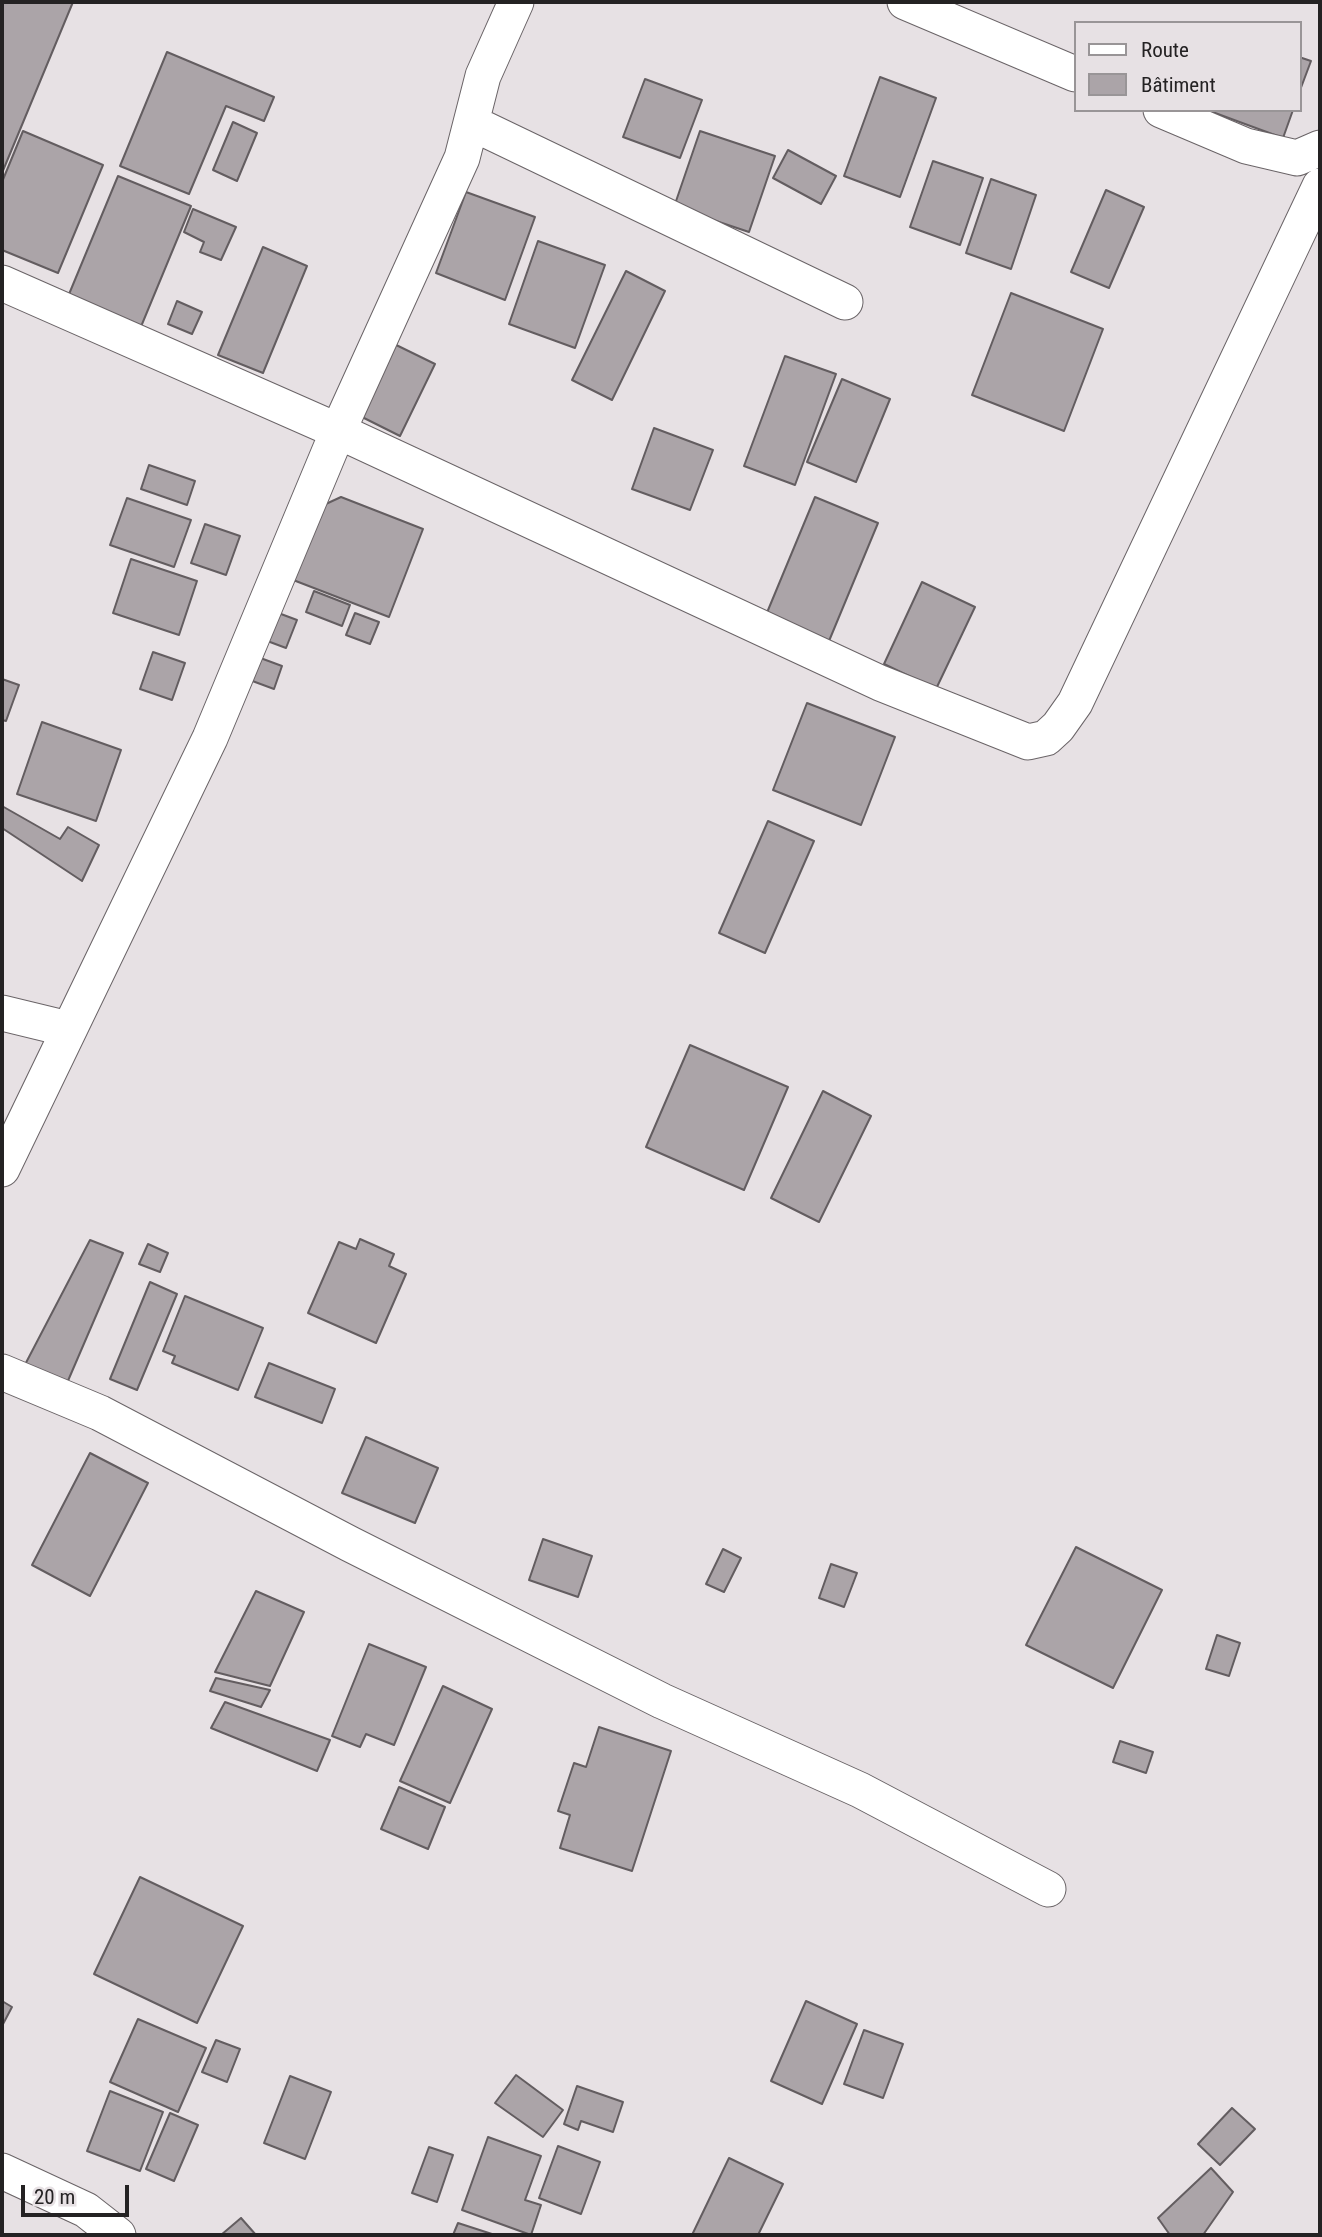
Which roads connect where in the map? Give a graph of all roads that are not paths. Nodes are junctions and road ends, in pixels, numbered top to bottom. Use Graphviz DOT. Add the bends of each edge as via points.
graph roads {
  1 [pos="516,2"];
  2 [pos="905,2"];
  3 [pos="1074,74"];
  4 [pos="1166,112"];
  5 [pos="472,123"];
  6 [pos="1320,148"];
  7 [pos="1320,186"];
  8 [pos="2,283"];
  9 [pos="845,302"];
  10 [pos="338,431"];
  11 [pos="2,1013"];
  12 [pos="68,1029"];
  13 [pos="2,1169"];
  14 [pos="2,1372"];
  15 [pos="1048,1889"];
  16 [pos="2,2171"];
  17 [pos="118,2235"];
  1 -- 5 [label="street" via="483,76"];
  2 -- 3 [label="street"];
  4 -- 6 [label="street" via="1246,146 1297,158"];
  5 -- 9 [label="street"];
  5 -- 10 [label="street" via="462,158"];
  7 -- 10 [label="street" via="1074,703 1045,738 1028,742 880,683"];
  8 -- 10 [label="street"];
  10 -- 12 [label="street" via="210,738"];
  11 -- 12 [label="street"];
  12 -- 13 [label="street"];
  14 -- 15 [label="street" via="100,1413 650,1695 860,1790"];
  16 -- 17 [label="street" via="86,2210"];
}
